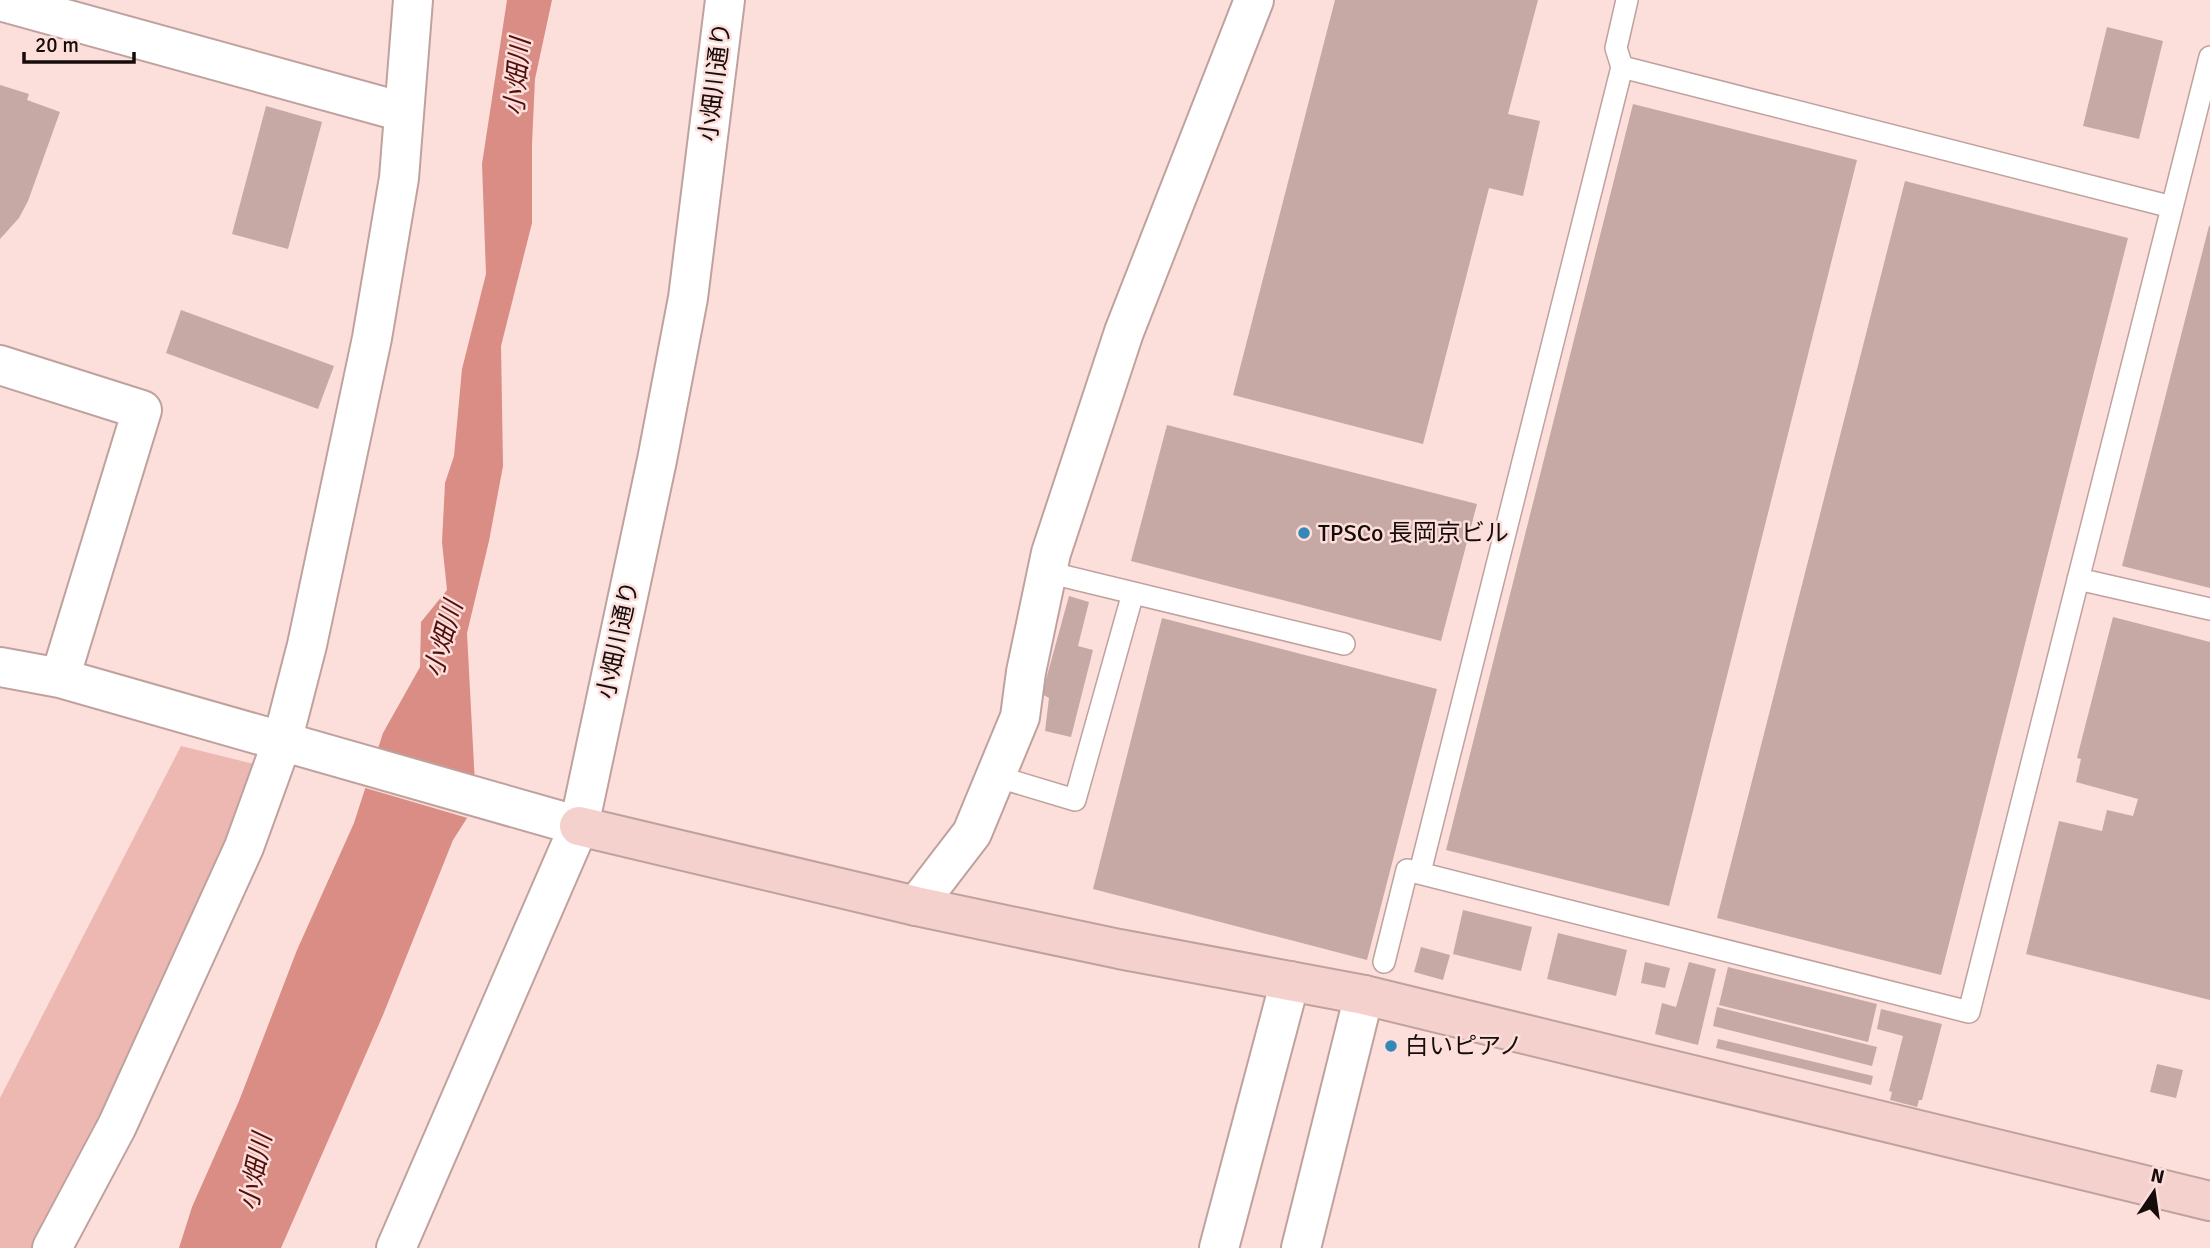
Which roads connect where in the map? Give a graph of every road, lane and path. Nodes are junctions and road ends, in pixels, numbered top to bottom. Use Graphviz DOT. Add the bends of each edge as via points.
graph roads {
  1 [pos="414,0"];
  2 [pos="725,0"];
  3 [pos="1254,0"];
  4 [pos="1626,0"];
  5 [pos="0,1"];
  6 [pos="2210,57"];
  7 [pos="1622,67"];
  8 [pos="402,113"];
  9 [pos="2172,207"];
  10 [pos="0,365"];
  11 [pos="1047,572"];
  12 [pos="2078,579"];
  13 [pos="1133,593"];
  14 [pos="2210,609"];
  15 [pos="1343,643"];
  16 [pos="0,667"];
  17 [pos="60,678"];
  18 [pos="290,744"];
  19 [pos="995,776"];
  20 [pos="579,826"];
  21 [pos="1420,872"];
  22 [pos="916,906"];
  23 [pos="1384,962"];
  24 [pos="1290,981"];
  25 [pos="1364,995"];
  26 [pos="2210,1201"];
  27 [pos="52,1248"];
  28 [pos="396,1248"];
  29 [pos="1219,1248"];
  30 [pos="1301,1248"];
  1 -- 8 [label="street"];
  2 -- 20 [label="street, 小畑川通り" via="688,298"];
  3 -- 11 [label="street" via="1124,332"];
  4 -- 7 [label="lane" via="1616,48"];
  5 -- 8 [label="street"];
  6 -- 9 [label="lane"];
  7 -- 9 [label="lane"];
  7 -- 21 [label="lane"];
  8 -- 18 [label="street" via="399,178 372,338"];
  9 -- 12 [label="lane"];
  10 -- 17 [label="street" via="142,410"];
  11 -- 13 [label="lane"];
  11 -- 19 [label="street" via="1020,717"];
  12 -- 14 [label="lane"];
  12 -- 21 [label="lane" via="1969,1012"];
  13 -- 15 [label="lane"];
  13 -- 19 [label="lane" via="1075,800"];
  16 -- 17 [label="street"];
  17 -- 18 [label="street"];
  18 -- 20 [label="street"];
  18 -- 27 [label="street" via="117,1126"];
  19 -- 22 [label="street" via="972,833"];
  20 -- 22 [label="street"];
  20 -- 28 [label="street, 小畑川通り"];
  21 -- 23 [label="lane" via="1407,870"];
  22 -- 24 [label="street"];
  24 -- 25 [label="street"];
  24 -- 29 [label="street"];
  25 -- 26 [label="street"];
  25 -- 30 [label="street"];
}
